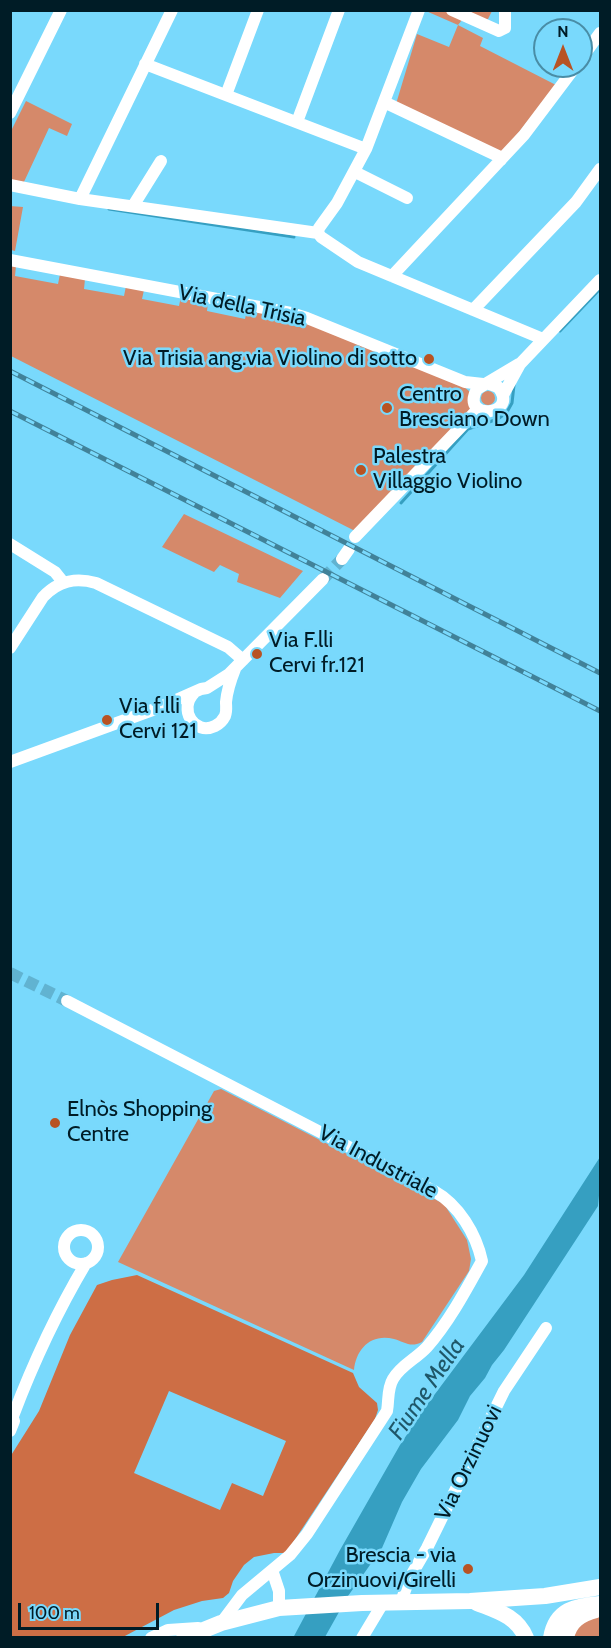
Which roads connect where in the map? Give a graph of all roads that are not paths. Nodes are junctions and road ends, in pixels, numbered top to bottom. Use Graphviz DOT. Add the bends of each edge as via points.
graph roads {
  1 [pos="61,10"];
  2 [pos="172,10"];
  3 [pos="258,10"];
  4 [pos="339,10"];
  5 [pos="419,10"];
  6 [pos="452,10"];
  7 [pos="506,10"];
  8 [pos="145,64"];
  9 [pos="567,78"];
  10 [pos="226,95"];
  11 [pos="384,102"];
  12 [pos="10,113"];
  13 [pos="297,122"];
  14 [pos="366,149"];
  15 [pos="501,160"];
  16 [pos="161,161"];
  17 [pos="600,169"];
  18 [pos="355,172"];
  19 [pos="10,185"];
  20 [pos="407,198"];
  21 [pos="80,199"];
  22 [pos="133,206"];
  23 [pos="318,233"];
  24 [pos="10,260"];
  25 [pos="392,276"];
  26 [pos="600,280"];
  27 [pos="473,310"];
  28 [pos="543,339"];
  29 [pos="520,364"];
  30 [pos="465,382"];
  31 [pos="485,384"];
  32 [pos="474,394"];
  33 [pos="503,395"];
  34 [pos="478,409"];
  35 [pos="355,537"];
  36 [pos="10,544"];
  37 [pos="323,579"];
  38 [pos="63,582"];
  39 [pos="10,648"];
  40 [pos="239,664"];
  41 [pos="201,690"];
  42 [pos="226,703"];
  43 [pos="158,708"];
  44 [pos="186,708"];
  45 [pos="10,762"];
  46 [pos="67,1001"];
  47 [pos="70,1259"];
  48 [pos="86,1263"];
  49 [pos="72,1287"];
  50 [pos="546,1328"];
  51 [pos="24,1386"];
  52 [pos="10,1398"];
  53 [pos="12,1414"];
  54 [pos="10,1431"];
  55 [pos="272,1570"];
  56 [pos="600,1587"];
  57 [pos="544,1596"];
  58 [pos="600,1598"];
  59 [pos="470,1601"];
  60 [pos="401,1602"];
  61 [pos="383,1604"];
  62 [pos="600,1604"];
  63 [pos="279,1608"];
  64 [pos="600,1609"];
  65 [pos="213,1625"];
  66 [pos="151,1638"];
  67 [pos="184,1638"];
  68 [pos="362,1638"];
  69 [pos="526,1638"];
  70 [pos="551,1638"];
  71 [pos="566,1638"];
  1 -- 12 [label="street"];
  2 -- 8 [label="street"];
  3 -- 10 [label="street"];
  4 -- 13 [label="street"];
  5 -- 11 [label="street"];
  6 -- 7 [label="street" via="499,31 506,26"];
  8 -- 10 [label="street"];
  8 -- 21 [label="street"];
  9 -- 15 [label="street"];
  10 -- 13 [label="street"];
  11 -- 14 [label="street"];
  11 -- 15 [label="street"];
  13 -- 14 [label="street"];
  14 -- 18 [label="street"];
  15 -- 25 [label="street"];
  16 -- 22 [label="street"];
  17 -- 27 [label="street" via="576,202"];
  18 -- 20 [label="street"];
  18 -- 23 [label="street"];
  19 -- 21 [label="street"];
  21 -- 22 [label="street"];
  22 -- 23 [label="street"];
  23 -- 25 [label="street" via="358,262"];
  24 -- 30 [label="street, Via della Trisia" via="299,316"];
  25 -- 27 [label="street"];
  26 -- 28 [label="street"];
  27 -- 28 [label="street"];
  28 -- 29 [label="street"];
  29 -- 31 [label="street"];
  29 -- 33 [label="street"];
  30 -- 31 [label="street, Via della Trisia"];
  30 -- 32 [label="street"];
  31 -- 32 [label="street"];
  31 -- 33 [label="street" via="495,385"];
  32 -- 34 [label="street"];
  33 -- 34 [label="street" via="502,404 495,411"];
  34 -- 35 [label="street"];
  36 -- 38 [label="street" via="55,572"];
  37 -- 40 [label="street"];
  38 -- 39 [label="street" via="43,597"];
  38 -- 40 [label="street" via="96,583 228,647"];
  40 -- 41 [label="street"];
  40 -- 42 [label="street"];
  41 -- 42 [label="street" via="219,692"];
  41 -- 43 [label="street"];
  41 -- 44 [label="street" via="189,699"];
  42 -- 44 [label="street" via="222,721 211,728 193,722"];
  43 -- 44 [label="street"];
  43 -- 45 [label="street"];
  46 -- 55 [label="street, Via Industriale" via="446,1197 479,1245 482,1261 463,1294 427,1347 393,1380 387,1411 307,1534"];
  47 -- 48 [label="street" via="77,1264"];
  47 -- 48 [label="street" via="65,1251 66,1241 73,1233 84,1231 93,1236 98,1248"];
  47 -- 49 [label="street"];
  48 -- 49 [label="street"];
  49 -- 51 [label="street"];
  50 -- 60 [label="street, Via Orzinuovi" via="504,1391"];
  51 -- 52 [label="street"];
  51 -- 53 [label="street"];
  53 -- 54 [label="street"];
  55 -- 63 [label="street"];
  55 -- 65 [label="street, Via Industriale"];
  56 -- 57 [label="main road"];
  57 -- 58 [label="main road"];
  57 -- 59 [label="main road"];
  59 -- 60 [label="main road"];
  59 -- 69 [label="main road" via="509,1615"];
  60 -- 61 [label="main road"];
  61 -- 63 [label="main road"];
  61 -- 68 [label="street"];
  62 -- 70 [label="main road" via="570,1609 555,1625"];
  63 -- 65 [label="main road"];
  64 -- 71 [label="main road" via="579,1617 568,1629"];
  65 -- 66 [label="street" via="168,1629"];
  65 -- 67 [label="main road"];
}
